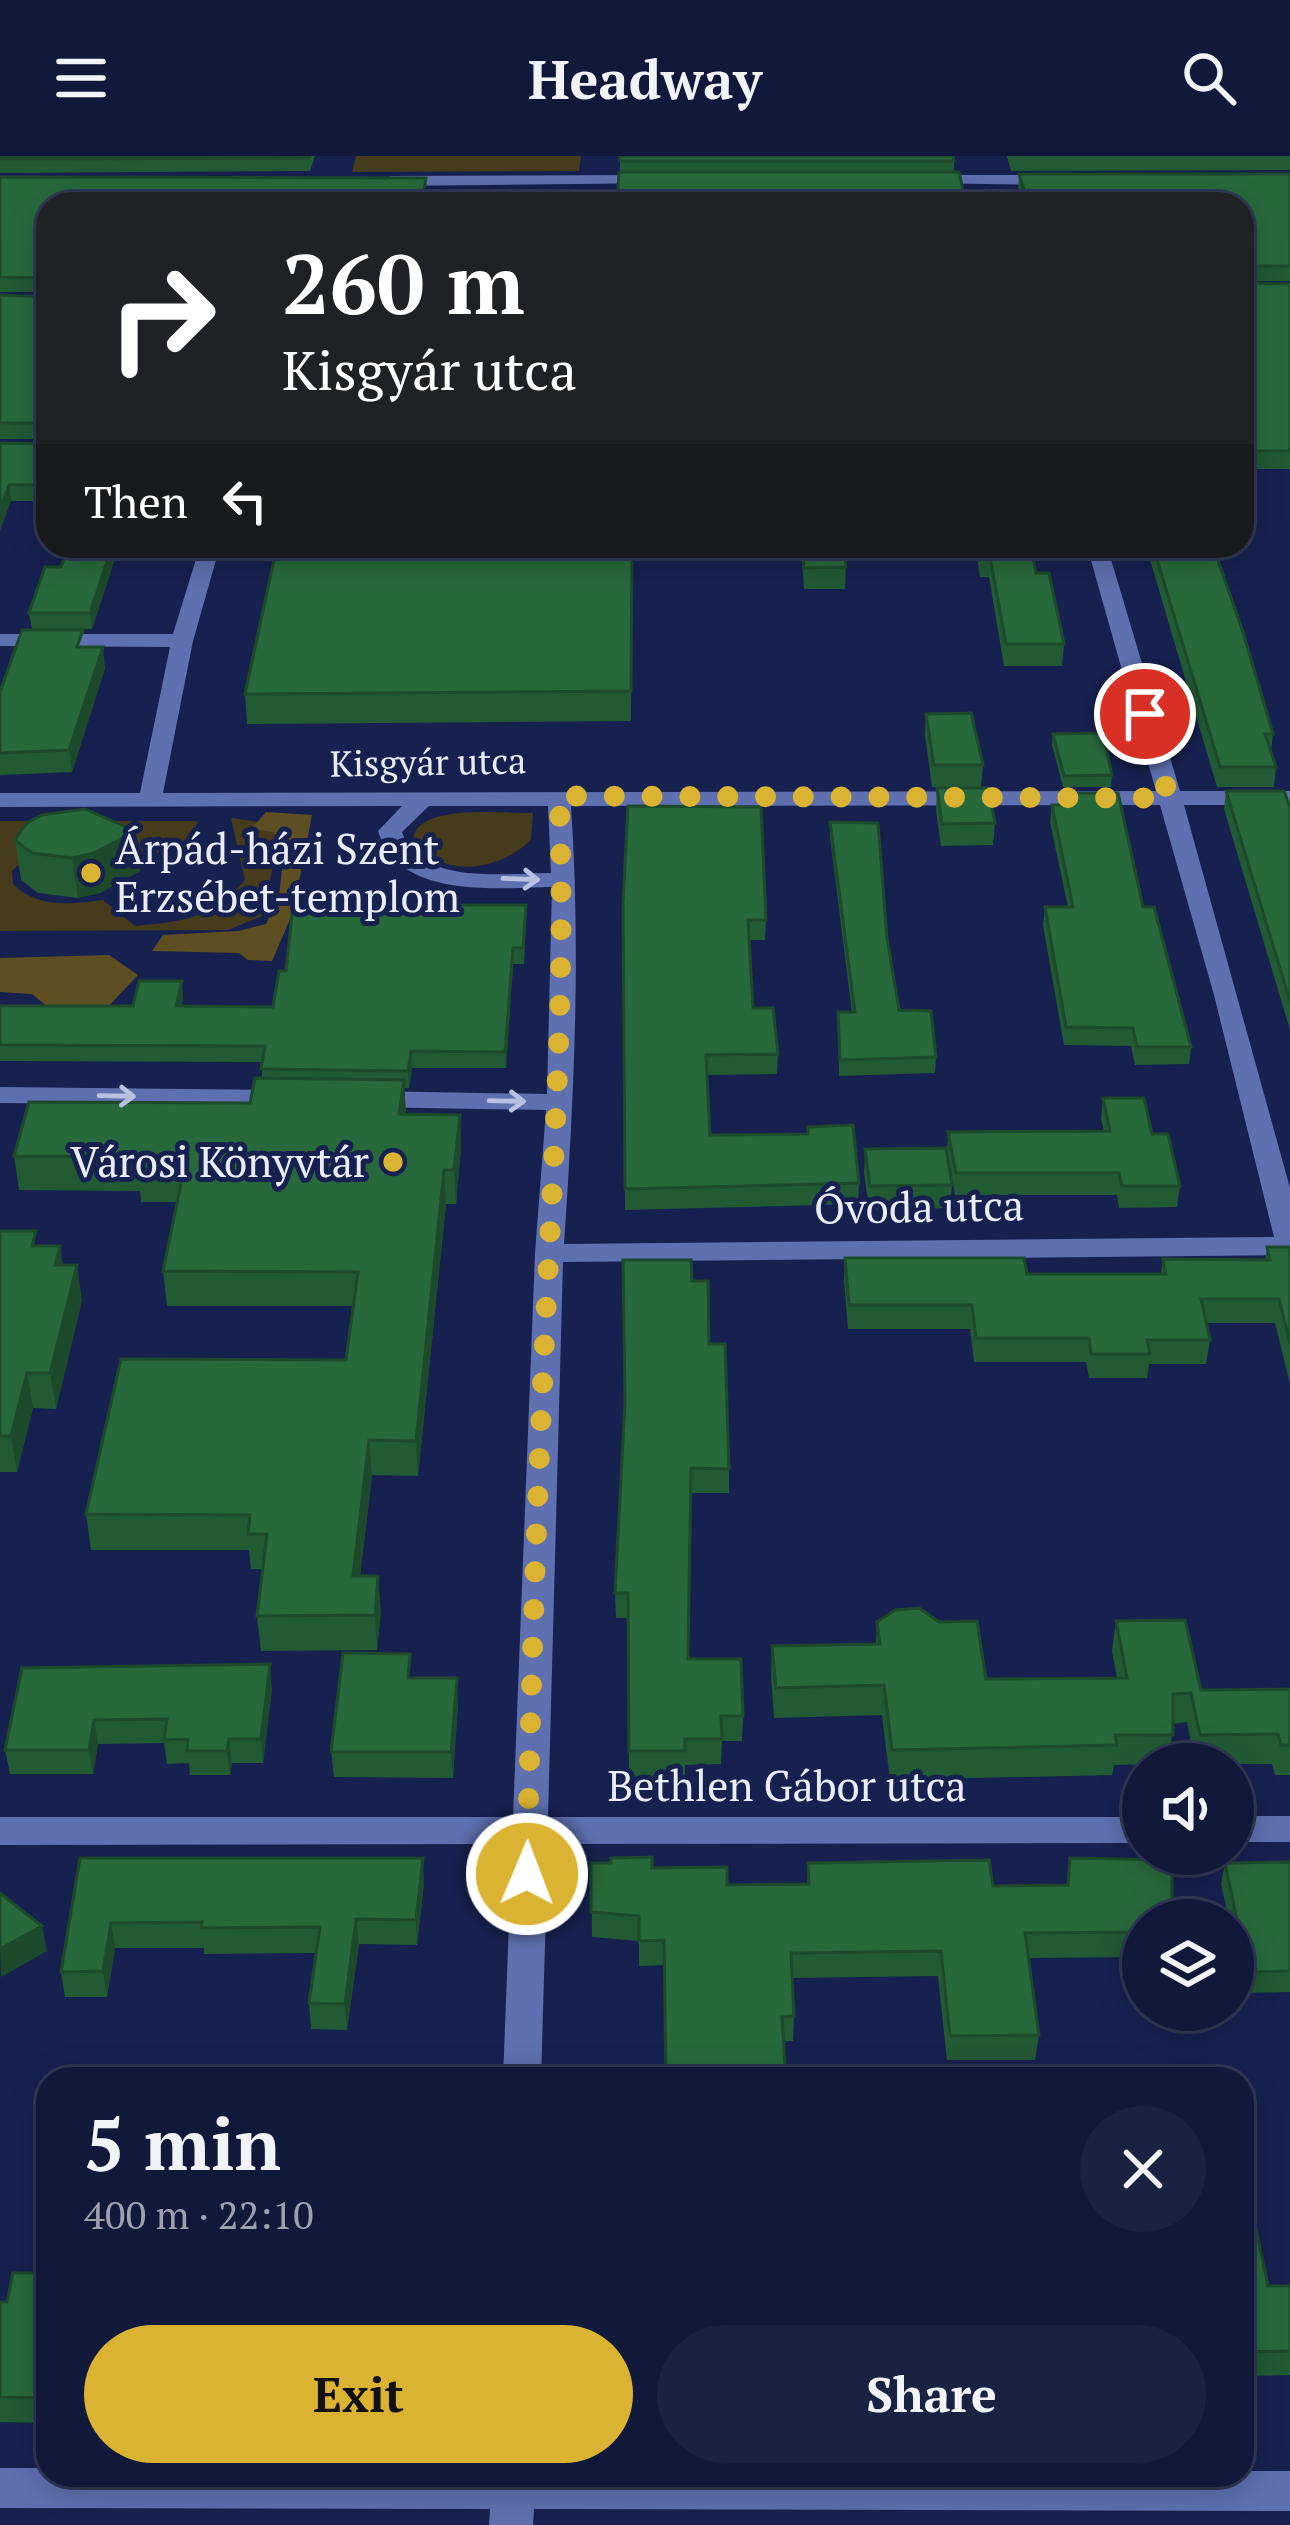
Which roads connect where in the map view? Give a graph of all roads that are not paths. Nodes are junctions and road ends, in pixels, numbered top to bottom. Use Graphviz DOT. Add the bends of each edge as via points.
graph roads {
  1 [pos="684,180"];
  2 [pos="914,180"];
  3 [pos="982,180"];
  4 [pos="1077,180"];
  5 [pos="367,181"];
  6 [pos="476,181"];
  7 [pos="476,192"];
  8 [pos="986,192"];
  9 [pos="206,558"];
  10 [pos="1100,558"];
  11 [pos="0,640"];
  12 [pos="182,641"];
  13 [pos="559,796"];
  14 [pos="1169,798"];
  15 [pos="1290,798"];
  16 [pos="0,800"];
  17 [pos="150,800"];
  18 [pos="423,800"];
  19 [pos="564,880"];
  20 [pos="0,1095"];
  21 [pos="560,1102"];
  22 [pos="1290,1244"];
  23 [pos="549,1252"];
  24 [pos="1254,1829"];
  25 [pos="1290,1829"];
  26 [pos="1122,1830"];
  27 [pos="0,1831"];
  28 [pos="528,1832"];
  29 [pos="522,2067"];
  30 [pos="0,2488"];
  31 [pos="1290,2491"];
  32 [pos="513,2495"];
  1 -- 6 [label="street" via="593,173"];
  2 -- 3 [label="street"];
  3 -- 4 [label="street"];
  3 -- 8 [label="street"];
  5 -- 6 [label="street"];
  6 -- 7 [label="street"];
  9 -- 12 [label="street"];
  10 -- 14 [label="street"];
  11 -- 12 [label="street"];
  12 -- 17 [label="street"];
  13 -- 14 [label="street, Kisgyár utca"];
  13 -- 18 [label="street, Kisgyár utca"];
  13 -- 19 [label="street"];
  14 -- 15 [label="street, Kisgyár utca"];
  14 -- 22 [label="street"];
  16 -- 17 [label="street, Kisgyár utca"];
  17 -- 18 [label="street, Kisgyár utca"];
  18 -- 19 [label="street, one-way" via="390,831 399,859 455,877"];
  19 -- 21 [label="street"];
  20 -- 21 [label="street, one-way"];
  21 -- 23 [label="street"];
  22 -- 23 [label="street, Óvoda utca"];
  23 -- 28 [label="street"];
  24 -- 25 [label="street"];
  26 -- 28 [label="street, Bethlen Gábor utca"];
  27 -- 28 [label="street, Bethlen Gábor utca"];
  28 -- 29 [label="street"];
  30 -- 32 [label="street"];
  31 -- 32 [label="street"];
}
